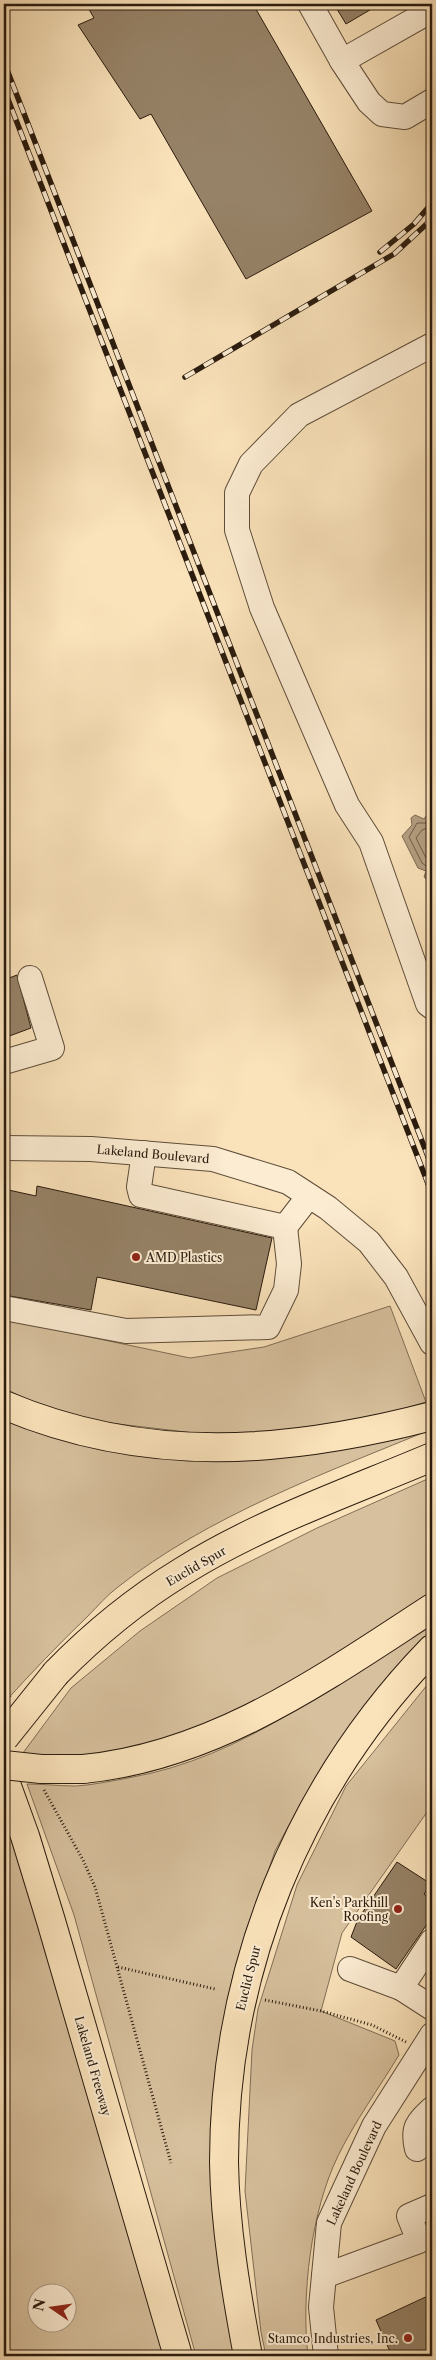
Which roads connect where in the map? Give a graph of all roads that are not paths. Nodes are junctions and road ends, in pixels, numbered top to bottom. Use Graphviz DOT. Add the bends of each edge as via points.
graph roads {
  1 [pos="310,4"];
  2 [pos="432,10"];
  3 [pos="342,61"];
  4 [pos="432,101"];
  5 [pos="432,344"];
  6 [pos="30,978"];
  7 [pos="432,1007"];
  8 [pos="4,1062"];
  9 [pos="4,1148"];
  10 [pos="144,1153"];
  11 [pos="309,1196"];
  12 [pos="284,1227"];
  13 [pos="4,1308"];
  14 [pos="432,1343"];
  15 [pos="4,1405"];
  16 [pos="432,1416"];
  17 [pos="432,1457"];
  18 [pos="432,1608"];
  19 [pos="432,1648"];
  20 [pos="4,1738"];
  21 [pos="4,1764"];
  22 [pos="4,1778"];
  23 [pos="432,1941"];
  24 [pos="350,1969"];
  25 [pos="401,1988"];
  26 [pos="432,2008"];
  27 [pos="428,2043"];
  28 [pos="432,2109"];
  29 [pos="417,2149"];
  30 [pos="432,2206"];
  31 [pos="324,2276"];
  32 [pos="178,2356"];
  33 [pos="248,2356"];
  34 [pos="326,2356"];
  1 -- 3 [label="street"];
  2 -- 3 [label="street"];
  3 -- 4 [label="street" via="369,102 382,114 405,118"];
  5 -- 7 [label="street" via="299,415 252,464 237,493 237,530 262,608 347,805 371,842 428,1004"];
  6 -- 8 [label="street" via="52,1048"];
  9 -- 10 [label="street, Lakeland Boulevard"];
  10 -- 11 [label="street, Lakeland Boulevard" via="213,1159 288,1182"];
  10 -- 12 [label="street" via="139,1187 141,1195"];
  11 -- 12 [label="street"];
  11 -- 14 [label="street, Lakeland Boulevard" via="369,1242 396,1277"];
  12 -- 13 [label="street" via="289,1264 286,1290 268,1327 126,1331"];
  15 -- 16 [label="highway" via="102,1435 235,1449 301,1444"];
  17 -- 20 [label="highway, Euclid Spur, bridge" via="263,1530 184,1570 110,1624 56,1673"];
  18 -- 21 [label="highway, bridge" via="317,1681 239,1725 168,1753 124,1764 83,1769 41,1769"];
  19 -- 33 [label="highway, Euclid Spur" via="371,1720 321,1794 278,1881 248,1973 229,2072 224,2164 231,2254"];
  22 -- 32 [label="highway, Lakeland Freeway" via="46,1902"];
  23 -- 25 [label="street"];
  24 -- 25 [label="street"];
  25 -- 26 [label="street"];
  27 -- 31 [label="street, Lakeland Boulevard" via="374,2126 329,2223"];
  28 -- 29 [label="street" via="418,2123 414,2136"];
  30 -- 31 [label="street" via="409,2216 419,2241"];
  31 -- 34 [label="street, Lakeland Boulevard" via="321,2307"];
}
